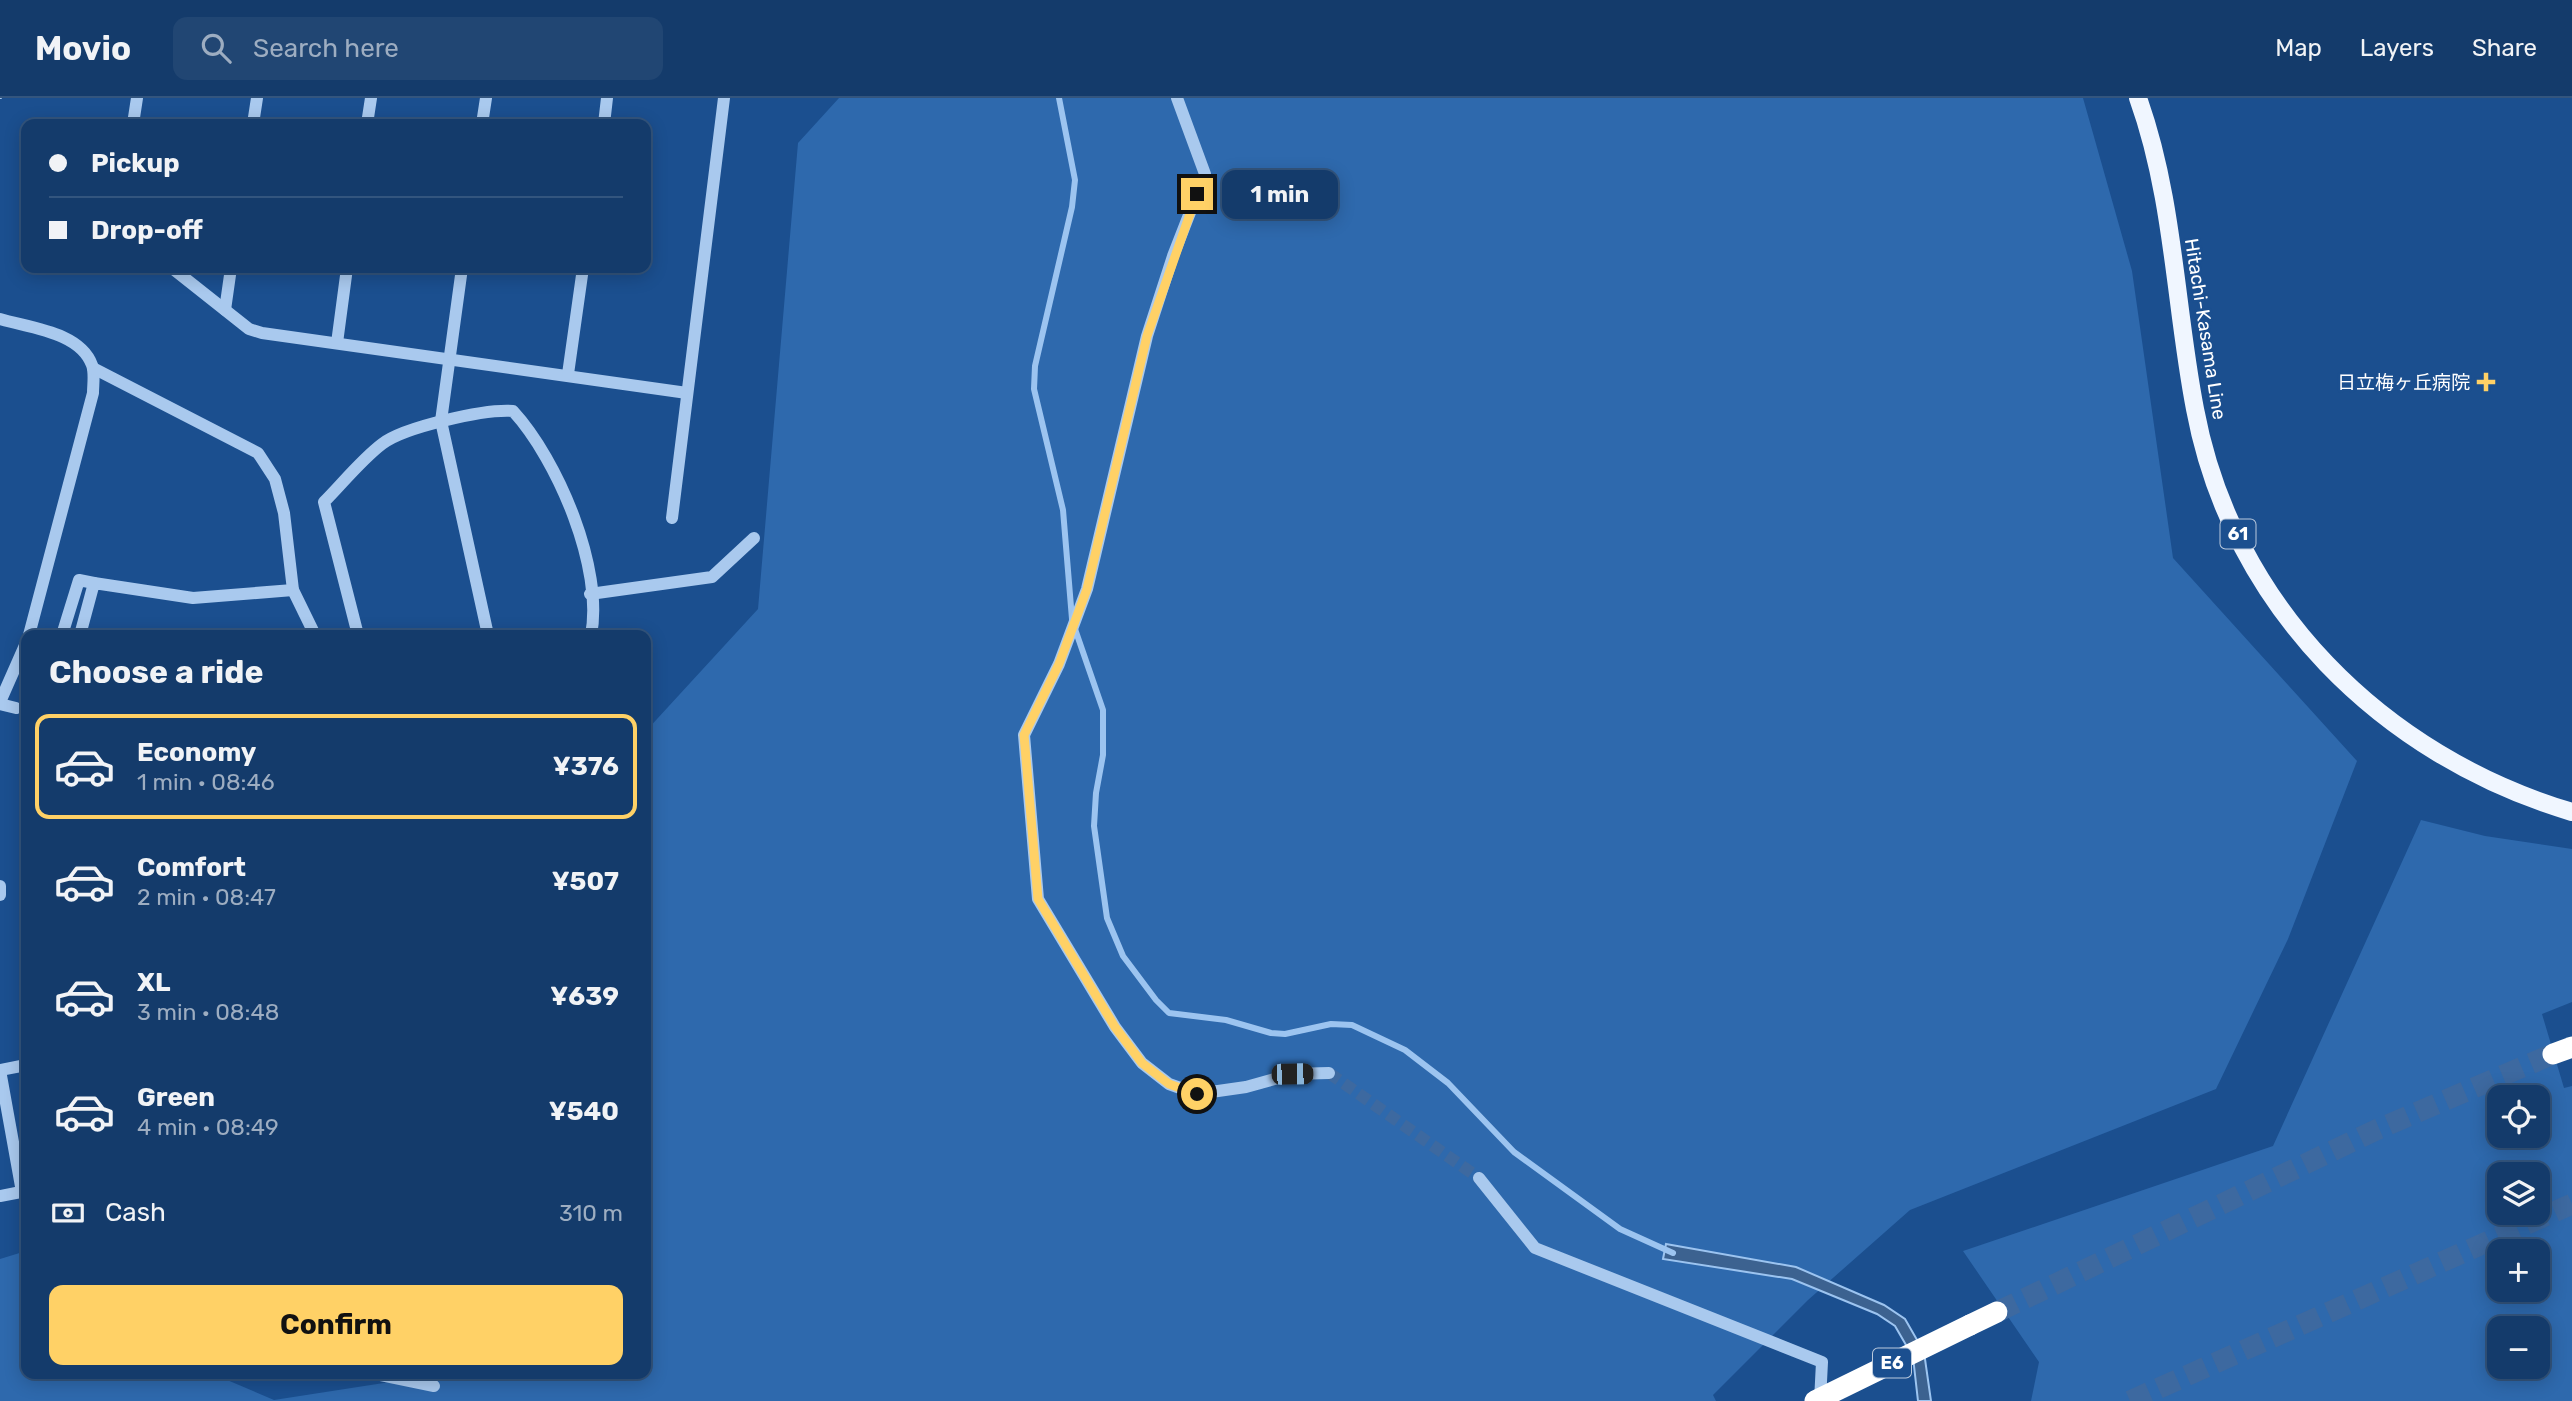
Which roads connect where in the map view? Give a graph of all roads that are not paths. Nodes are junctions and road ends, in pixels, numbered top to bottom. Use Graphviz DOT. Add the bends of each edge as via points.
graph roads {
  1 [pos="137,98"];
  2 [pos="257,98"];
  3 [pos="371,98"];
  4 [pos="486,98"];
  5 [pos="607,98"];
  6 [pos="724,98"];
  7 [pos="1177,98"];
  8 [pos="2138,98"];
  9 [pos="135,119"];
  10 [pos="254,119"];
  11 [pos="368,119"];
  12 [pos="483,119"];
  13 [pos="605,119"];
  14 [pos="178,273"];
  15 [pos="230,273"];
  16 [pos="346,273"];
  17 [pos="461,273"];
  18 [pos="582,273"];
  19 [pos="225,310"];
  20 [pos="0,319"];
  21 [pos="337,343"];
  22 [pos="449,358"];
  23 [pos="93,368"];
  24 [pos="568,374"];
  25 [pos="687,393"];
  26 [pos="442,421"];
  27 [pos="673,518"];
  28 [pos="754,538"];
  29 [pos="94,583"];
  30 [pos="293,590"];
  31 [pos="590,594"];
  32 [pos="30,630"];
  33 [pos="64,630"];
  34 [pos="81,630"];
  35 [pos="313,630"];
  36 [pos="357,630"];
  37 [pos="487,630"];
  38 [pos="592,630"];
  39 [pos="21,655"];
  40 [pos="0,703"];
  41 [pos="16,708"];
  42 [pos="2572,813"];
  43 [pos="0,886"];
  44 [pos="0,895"];
  45 [pos="21,1066"];
  46 [pos="0,1070"];
  47 [pos="1329,1073"];
  48 [pos="21,1177"];
  49 [pos="1479,1178"];
  50 [pos="21,1192"];
  51 [pos="0,1196"];
  52 [pos="1997,1312"];
  53 [pos="398,1379"];
  54 [pos="434,1387"];
  55 [pos="1817,1401"];
  1 -- 9 [label="street"];
  2 -- 10 [label="street"];
  3 -- 11 [label="street"];
  4 -- 12 [label="street"];
  5 -- 13 [label="street"];
  6 -- 25 [label="street"];
  7 -- 47 [label="street" via="1205,174 1147,336 1087,589 1059,664 1024,735 1038,899 1115,1027 1142,1063 1169,1084 1197,1094 1292,1074"];
  8 -- 42 [label="main road, Hitachi-Kasama Line / 61" via="2157,166 2195,410 2221,498 2272,596 2331,671 2390,720 2465,771"];
  14 -- 19 [label="street"];
  15 -- 19 [label="street"];
  16 -- 21 [label="street"];
  17 -- 22 [label="street"];
  18 -- 24 [label="street"];
  19 -- 21 [label="street" via="262,333"];
  20 -- 23 [label="street" via="72,341 85,351"];
  21 -- 22 [label="street"];
  22 -- 24 [label="street"];
  22 -- 26 [label="street"];
  23 -- 30 [label="street" via="258,453 275,479 284,513"];
  23 -- 32 [label="street" via="93,393"];
  24 -- 25 [label="street"];
  25 -- 27 [label="street"];
  26 -- 31 [label="street" via="497,410 513,411 527,426 549,462 583,538"];
  26 -- 36 [label="street" via="383,443 324,502"];
  26 -- 37 [label="street"];
  28 -- 31 [label="street" via="712,577"];
  29 -- 30 [label="street" via="193,598"];
  29 -- 33 [label="street" via="79,580"];
  29 -- 34 [label="street"];
  30 -- 35 [label="street"];
  31 -- 38 [label="street"];
  39 -- 40 [label="street"];
  40 -- 41 [label="street"];
  43 -- 44 [label="street"];
  45 -- 46 [label="street"];
  46 -- 48 [label="street"];
  49 -- 55 [label="street" via="1535,1248 1822,1362"];
  50 -- 51 [label="street"];
  52 -- 55 [label="highway, E6, bridge"];
  53 -- 54 [label="street"];
}
